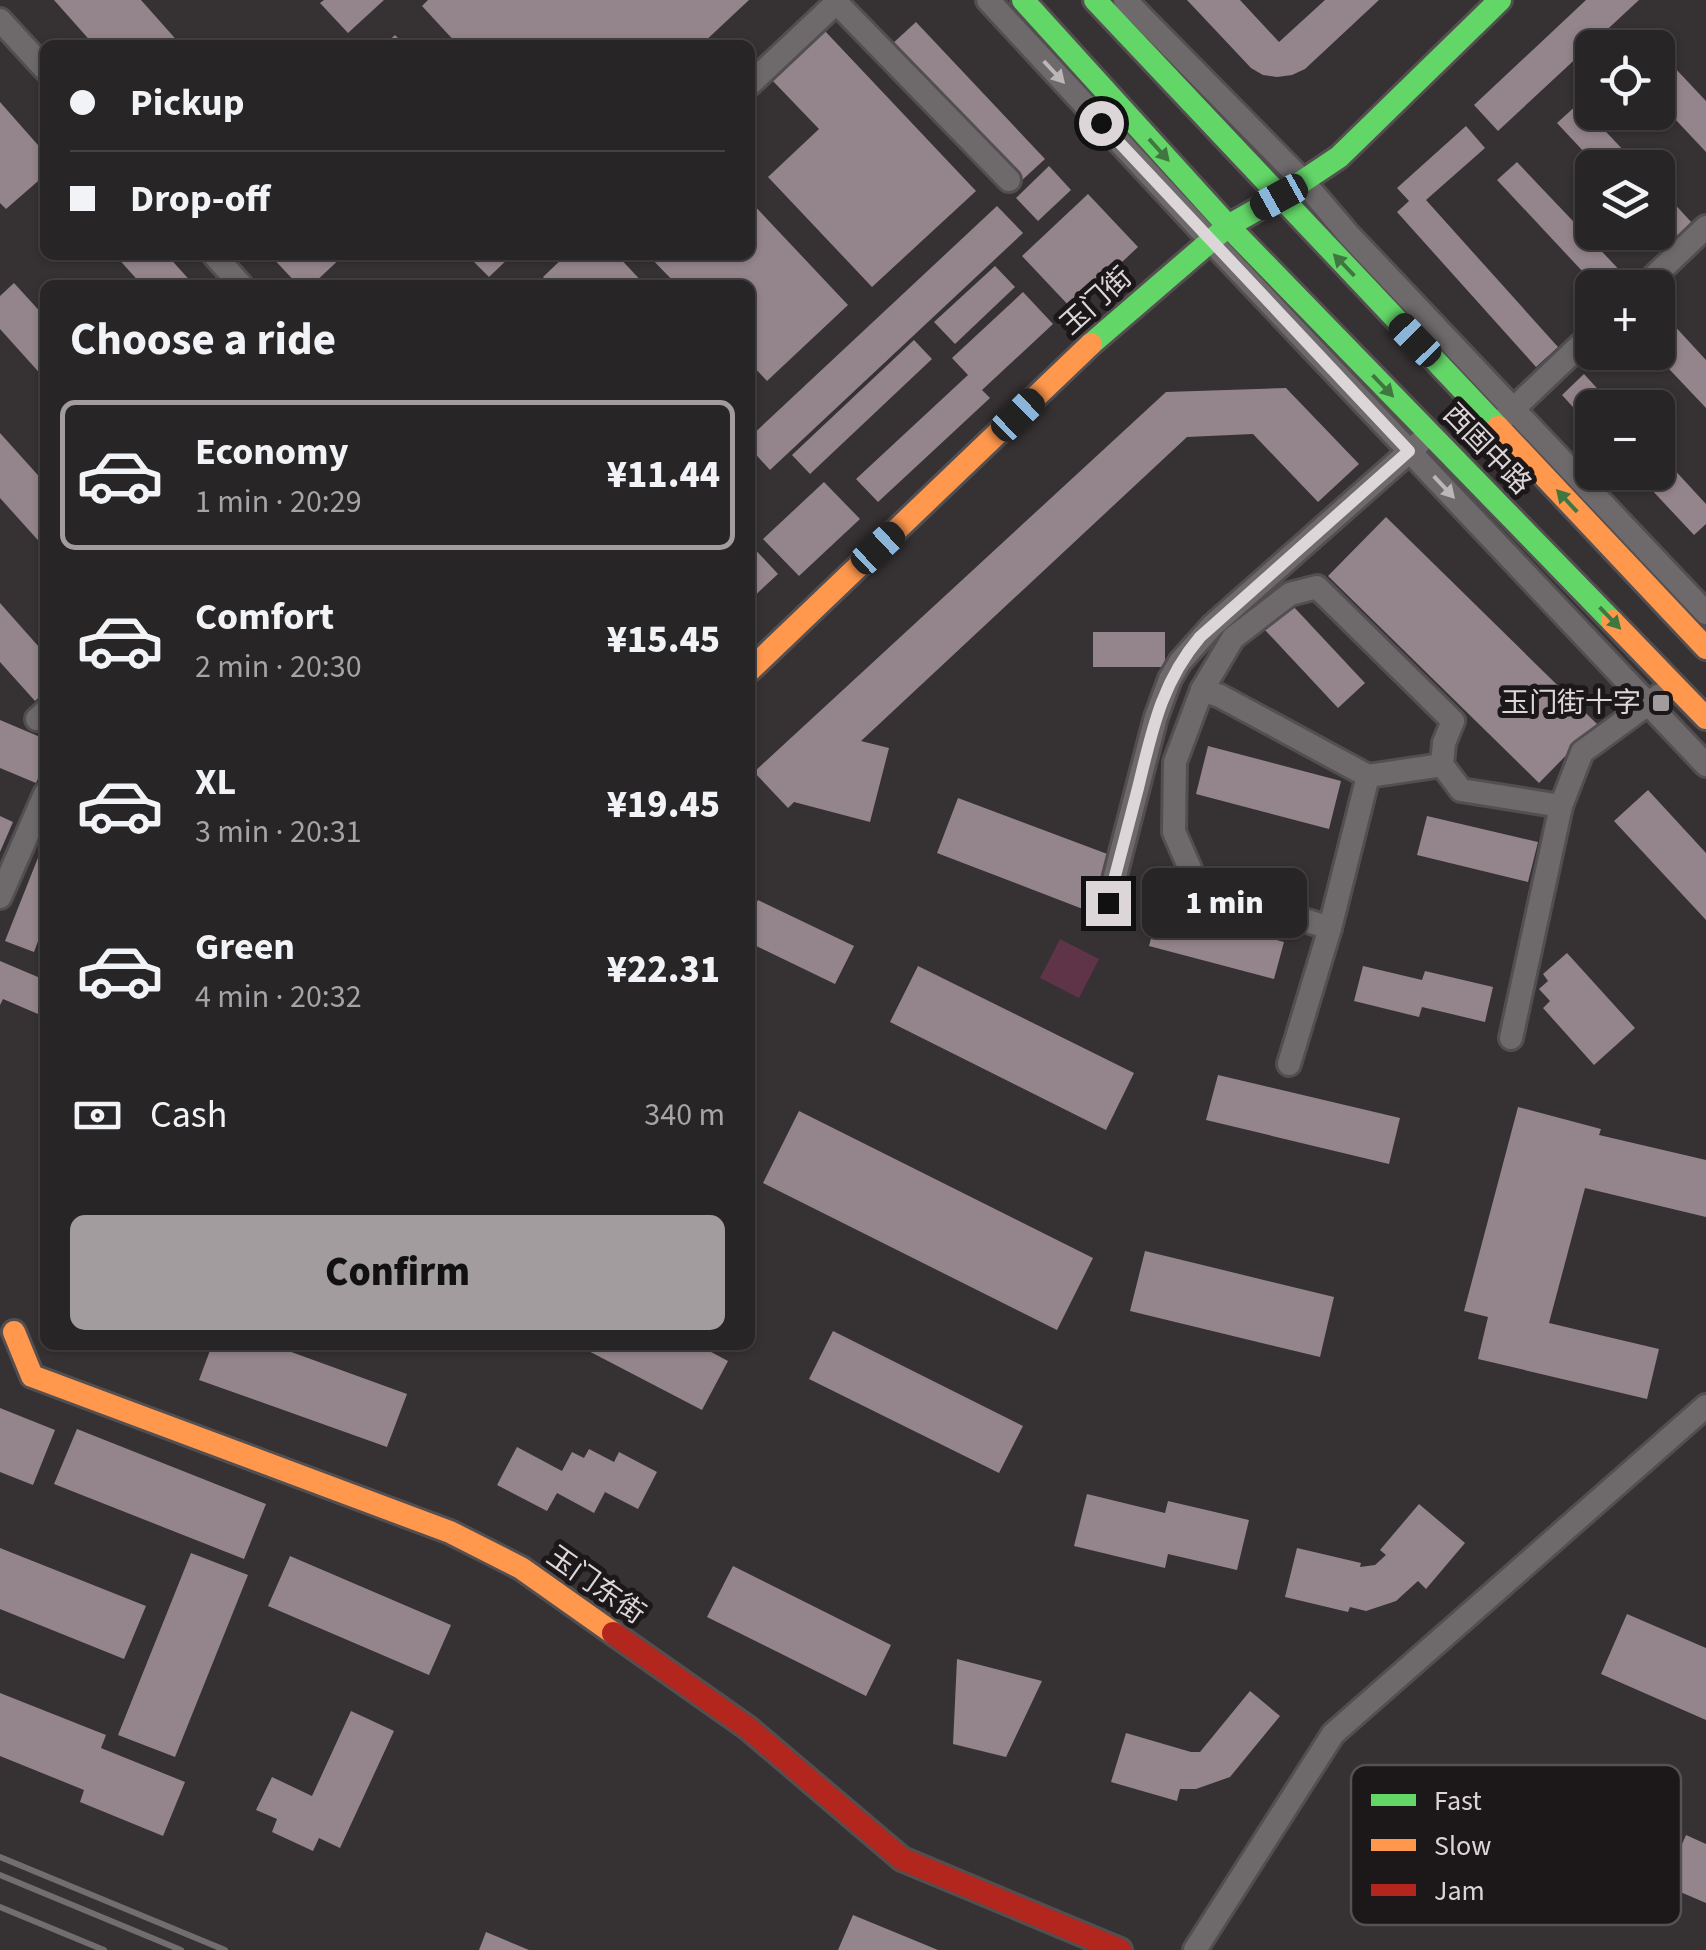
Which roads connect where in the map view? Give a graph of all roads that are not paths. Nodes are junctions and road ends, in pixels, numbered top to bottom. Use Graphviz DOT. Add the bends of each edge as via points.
graph roads {
  1 [pos="988,0"];
  2 [pos="1024,0"];
  3 [pos="1095,0"];
  4 [pos="1125,0"];
  5 [pos="1500,0"];
  6 [pos="836,1"];
  7 [pos="0,20"];
  8 [pos="40,64"];
  9 [pos="755,79"];
  10 [pos="1009,180"];
  11 [pos="1303,181"];
  12 [pos="1279,197"];
  13 [pos="1706,226"];
  14 [pos="1219,233"];
  15 [pos="218,260"];
  16 [pos="1661,270"];
  17 [pos="236,280"];
  18 [pos="1575,350"];
  19 [pos="1514,409"];
  20 [pos="1497,426"];
  21 [pos="1430,433"];
  22 [pos="1409,451"];
  23 [pos="1706,613"];
  24 [pos="1706,648"];
  25 [pos="755,665"];
  26 [pos="1674,684"];
  27 [pos="1202,690"];
  28 [pos="1648,704"];
  29 [pos="1706,718"];
  30 [pos="1442,765"];
  31 [pos="1706,765"];
  32 [pos="1368,776"];
  33 [pos="40,806"];
  34 [pos="1561,806"];
  35 [pos="0,898"];
  36 [pos="1108,903"];
  37 [pos="1330,928"];
  38 [pos="1511,1038"];
  39 [pos="1288,1064"];
  40 [pos="17,1330"];
  41 [pos="1706,1406"];
  42 [pos="1120,1950"];
  43 [pos="1195,1950"];
  1 -- 14 [label="street, one-way"];
  2 -- 14 [label="street, 西固中路, one-way"];
  3 -- 12 [label="street, 西固中路"];
  4 -- 11 [label="street"];
  5 -- 11 [label="street, 玉门街" via="1339,156"];
  6 -- 9 [label="street"];
  6 -- 10 [label="street"];
  7 -- 8 [label="street"];
  11 -- 12 [label="street, 玉门街"];
  11 -- 19 [label="street"];
  12 -- 14 [label="street, 玉门街"];
  20 -- 12 [label="street, 西固中路, one-way"];
  13 -- 16 [label="street"];
  14 -- 21 [label="street, 西固中路, one-way"];
  14 -- 22 [label="street"];
  14 -- 25 [label="street, 玉门街" via="1102,334"];
  15 -- 17 [label="street"];
  18 -- 19 [label="street"];
  19 -- 20 [label="street"];
  19 -- 23 [label="street"];
  24 -- 20 [label="street, 西固中路, one-way"];
  21 -- 22 [label="street"];
  21 -- 26 [label="street, 西固中路, one-way"];
  22 -- 28 [label="street, one-way"];
  22 -- 36 [label="street" via="1180,662 1156,717"];
  26 -- 28 [label="street"];
  26 -- 29 [label="street, 西固中路"];
  27 -- 30 [label="street" via="1233,638 1290,594 1317,587 1452,721"];
  27 -- 32 [label="street"];
  27 -- 37 [label="street" via="1175,762 1174,832 1198,886"];
  28 -- 31 [label="street"];
  28 -- 34 [label="street" via="1582,752"];
  30 -- 32 [label="street"];
  30 -- 34 [label="street" via="1460,790"];
  32 -- 37 [label="street"];
  33 -- 35 [label="street"];
  34 -- 38 [label="street"];
  37 -- 39 [label="street"];
  40 -- 42 [label="street, 玉门东街" via="32,1376 498,1555 748,1728 902,1859"];
  41 -- 43 [label="street" via="1334,1734"];
}
